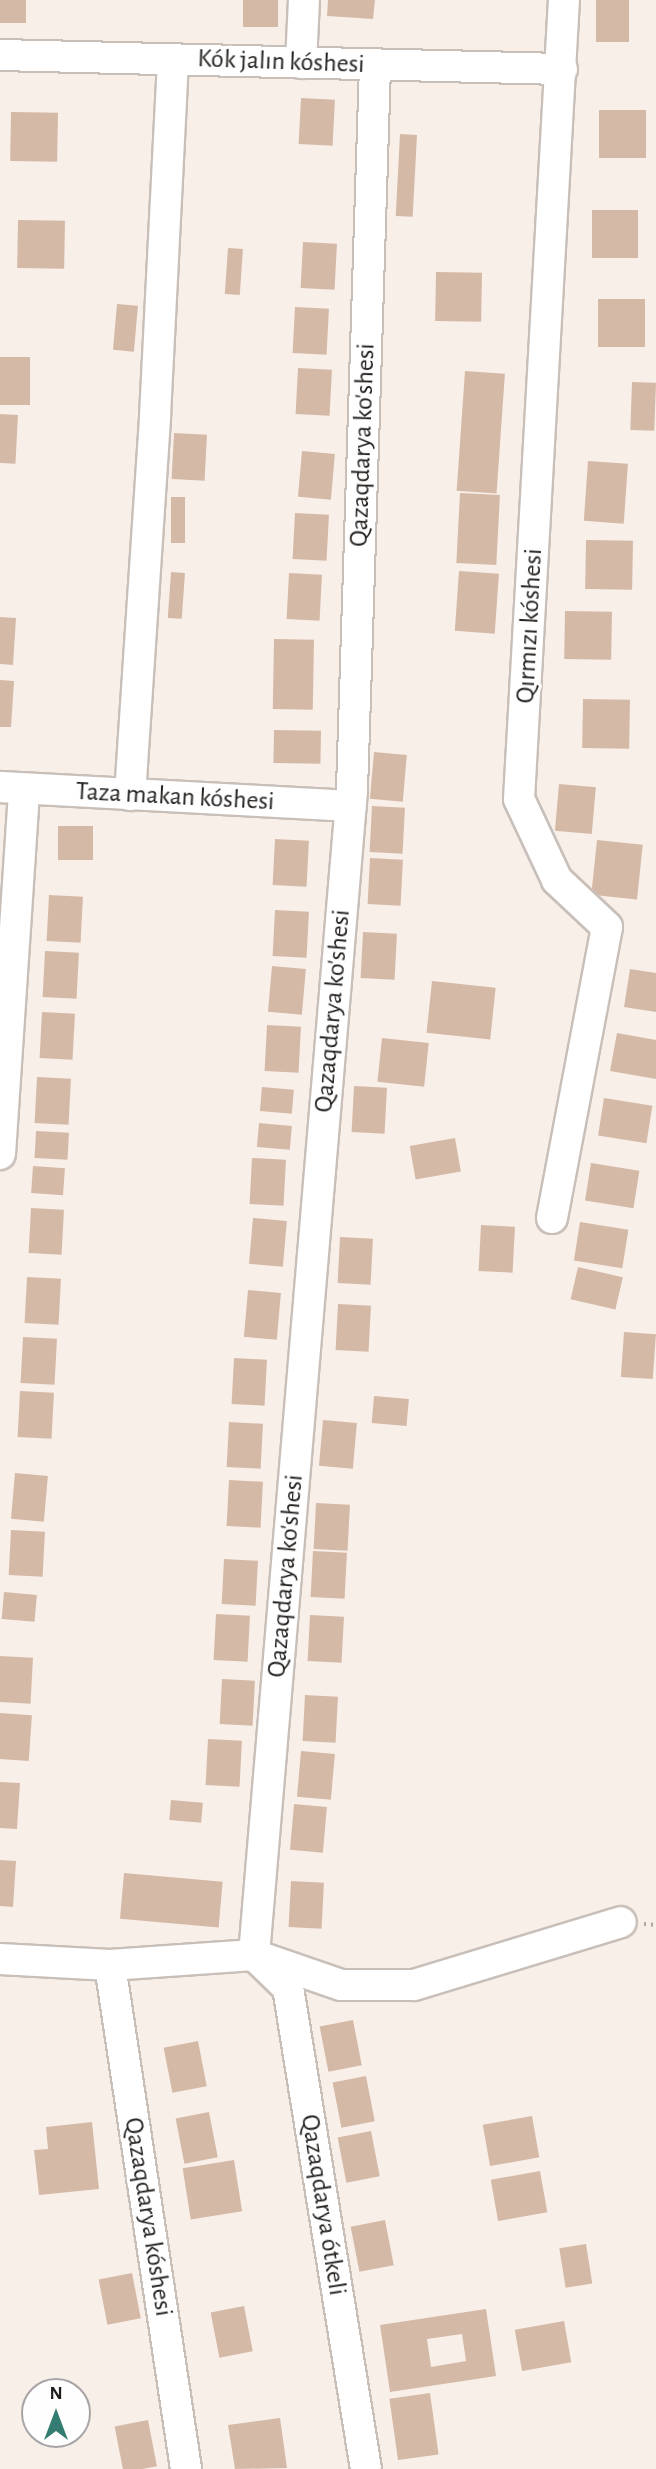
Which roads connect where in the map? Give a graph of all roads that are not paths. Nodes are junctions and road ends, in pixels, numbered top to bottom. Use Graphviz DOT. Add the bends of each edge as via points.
graph roads {
  1 [pos="304,0"];
  2 [pos="564,0"];
  3 [pos="0,55"];
  4 [pos="173,60"];
  5 [pos="301,63"];
  6 [pos="375,65"];
  7 [pos="562,69"];
  8 [pos="12,788"];
  9 [pos="130,794"];
  10 [pos="350,806"];
  11 [pos="0,1154"];
  12 [pos="552,1218"];
  13 [pos="621,1922"];
  14 [pos="254,1955"];
  15 [pos="0,1959"];
  16 [pos="110,1965"];
  17 [pos="186,2469"];
  18 [pos="366,2469"];
  1 -- 5 [label="street"];
  2 -- 7 [label="street, Qırmızı kóshesi"];
  3 -- 4 [label="street, Kók jalın kóshesi"];
  4 -- 5 [label="street, Kók jalın kóshesi"];
  4 -- 9 [label="street"];
  5 -- 6 [label="street, Kók jalın kóshesi"];
  6 -- 7 [label="street, Kók jalın kóshesi"];
  6 -- 10 [label="street, Qazaqdarya ko'shesi"];
  7 -- 12 [label="street, Qırmızı kóshesi" via="520,799 557,880 607,928"];
  8 -- 9 [label="street, Taza makan kóshesi"];
  8 -- 11 [label="street"];
  9 -- 10 [label="street, Taza makan kóshesi"];
  10 -- 14 [label="street, Qazaqdarya ko'shesi"];
  13 -- 14 [label="street" via="414,1986 341,1986"];
  14 -- 16 [label="street"];
  14 -- 18 [label="street, Qazaqdarya ótkeli" via="288,1988"];
  15 -- 16 [label="street"];
  16 -- 17 [label="street, Qazaqdarya kóshesi"];
}
